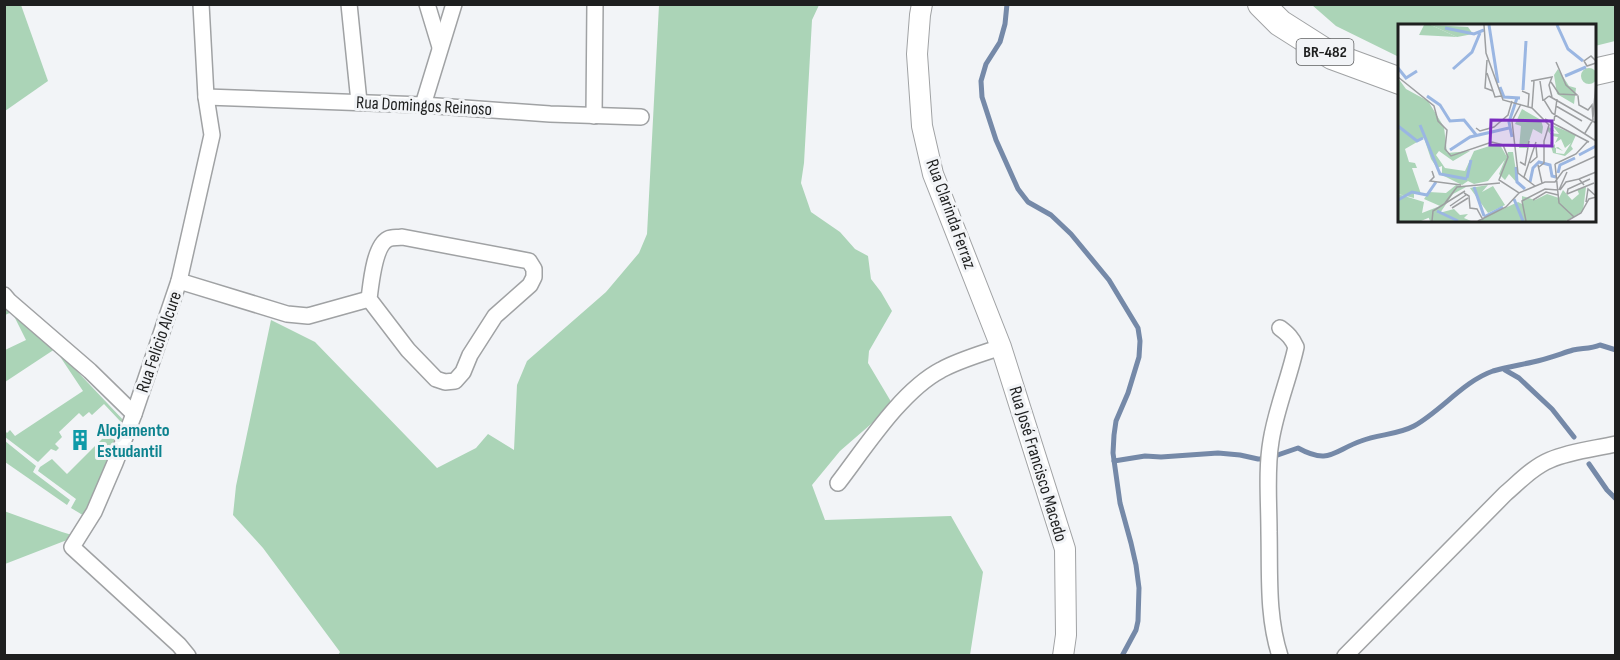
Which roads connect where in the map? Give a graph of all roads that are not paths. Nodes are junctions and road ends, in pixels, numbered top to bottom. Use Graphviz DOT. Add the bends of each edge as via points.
graph roads {
  1 [pos="201,4"];
  2 [pos="349,4"];
  3 [pos="427,4"];
  4 [pos="454,4"];
  5 [pos="595,4"];
  6 [pos="922,4"];
  7 [pos="1261,4"];
  8 [pos="440,47"];
  9 [pos="1616,67"];
  10 [pos="1596,72"];
  11 [pos="1398,80"];
  12 [pos="206,97"];
  13 [pos="359,102"];
  14 [pos="423,105"];
  15 [pos="594,116"];
  16 [pos="641,117"];
  17 [pos="179,281"];
  18 [pos="4,295"];
  19 [pos="369,298"];
  20 [pos="1280,328"];
  21 [pos="1001,347"];
  22 [pos="134,414"];
  23 [pos="1616,444"];
  24 [pos="838,483"];
  25 [pos="188,656"];
  26 [pos="1063,656"];
  27 [pos="1280,656"];
  28 [pos="1345,656"];
  1 -- 12 [label="street, Rua Felicio Alcure"];
  2 -- 13 [label="street"];
  3 -- 8 [label="street"];
  4 -- 8 [label="street"];
  5 -- 15 [label="street"];
  6 -- 21 [label="street, Rua Clarinda Ferraz" via="917,54 922,126 933,174"];
  7 -- 11 [label="highway, BR-482" via="1280,23 1332,56"];
  8 -- 14 [label="street"];
  9 -- 10 [label="highway"];
  12 -- 13 [label="street, Rua Domingos Reinoso"];
  12 -- 17 [label="street, Rua Felicio Alcure" via="212,135"];
  13 -- 14 [label="street, Rua Domingos Reinoso"];
  14 -- 15 [label="street, Rua Domingos Reinoso"];
  15 -- 16 [label="street, Rua Domingos Reinoso"];
  17 -- 19 [label="street" via="287,314 308,316"];
  17 -- 22 [label="street, Rua Felicio Alcure"];
  18 -- 22 [label="street"];
  19 -- 19 [label="street" via="408,350 436,379 454,381 495,316 530,285 534,269 529,261 402,237 389,239 376,257"];
  20 -- 27 [label="street" via="1296,347 1276,415 1268,492 1270,601"];
  21 -- 24 [label="street" via="941,370 918,385"];
  21 -- 26 [label="street, Rua José Francisco Macedo" via="1065,549"];
  22 -- 25 [label="street, Rua Felicio Alcure" via="94,512 72,547"];
  23 -- 28 [label="street" via="1549,460 1533,470"];
}
